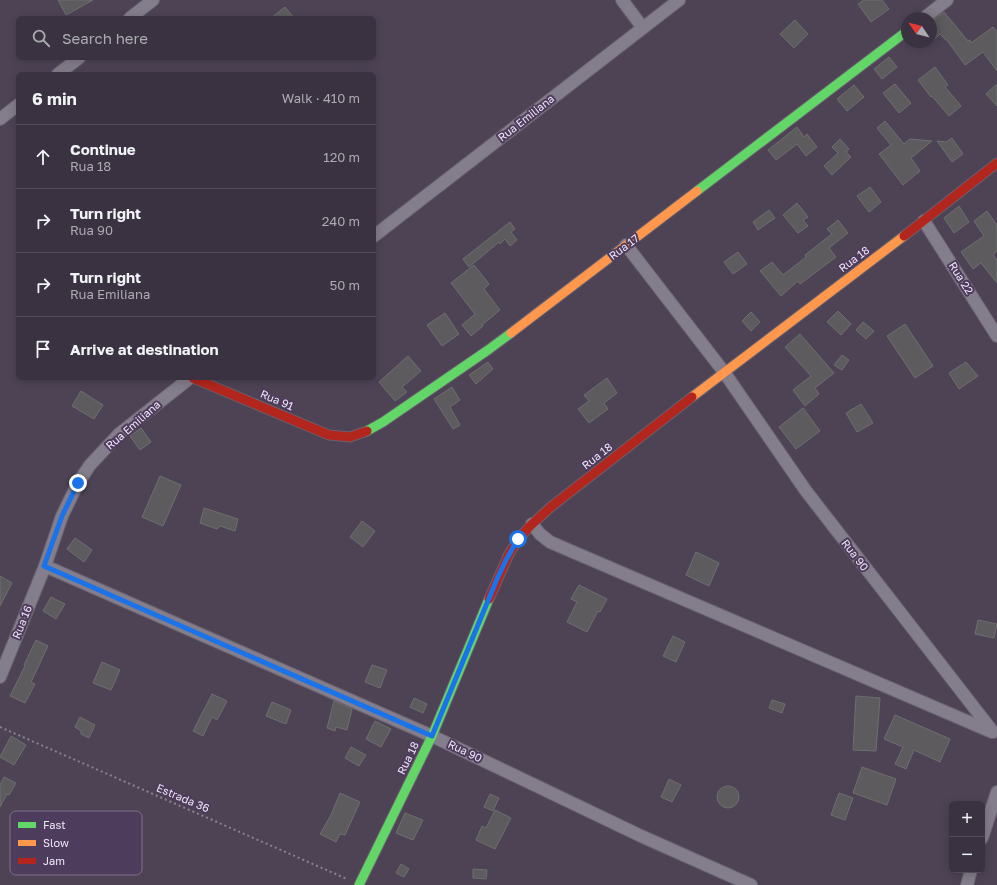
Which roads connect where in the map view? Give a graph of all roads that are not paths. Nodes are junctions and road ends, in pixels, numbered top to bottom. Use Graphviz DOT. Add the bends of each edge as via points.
graph roads {
  1 [pos="153,0"];
  2 [pos="622,0"];
  3 [pos="679,0"];
  4 [pos="947,0"];
  5 [pos="932,12"];
  6 [pos="133,16"];
  7 [pos="643,28"];
  8 [pos="901,36"];
  9 [pos="76,60"];
  10 [pos="61,72"];
  11 [pos="16,107"];
  12 [pos="0,119"];
  13 [pos="997,163"];
  14 [pos="924,221"];
  15 [pos="376,234"];
  16 [pos="626,245"];
  17 [pos="997,336"];
  18 [pos="724,372"];
  19 [pos="187,380"];
  20 [pos="199,380"];
  21 [pos="329,435"];
  22 [pos="532,524"];
  23 [pos="44,566"];
  24 [pos="0,677"];
  25 [pos="995,733"];
  26 [pos="432,736"];
  27 [pos="997,792"];
  28 [pos="982,837"];
  29 [pos="971,873"];
  30 [pos="359,885"];
  31 [pos="751,885"];
  32 [pos="966,885"];
  1 -- 6 [label="street"];
  2 -- 7 [label="street"];
  3 -- 7 [label="street, Rua Emiliana"];
  4 -- 5 [label="street"];
  7 -- 15 [label="street, Rua Emiliana"];
  8 -- 16 [label="street, Rua 17"];
  9 -- 10 [label="street"];
  11 -- 12 [label="street"];
  13 -- 14 [label="street, Rua 18"];
  14 -- 17 [label="street, Rua 22"];
  14 -- 18 [label="street, Rua 18"];
  16 -- 18 [label="street, Rua 90"];
  16 -- 21 [label="street, Rua 17" via="488,350 383,422 350,437"];
  18 -- 22 [label="street, Rua 18"];
  18 -- 25 [label="street, Rua 90" via="806,491"];
  19 -- 23 [label="street, Rua Emiliana" via="119,434 90,464 62,516"];
  20 -- 21 [label="street, Rua 91"];
  22 -- 25 [label="street" via="550,542"];
  22 -- 26 [label="street, Rua 18" via="518,539 506,560"];
  23 -- 24 [label="street, Rua 16"];
  23 -- 26 [label="street, Rua 90"];
  26 -- 30 [label="street, Rua 18"];
  26 -- 31 [label="street, Rua 90" via="641,836"];
  27 -- 28 [label="street"];
  29 -- 32 [label="street"];
}
